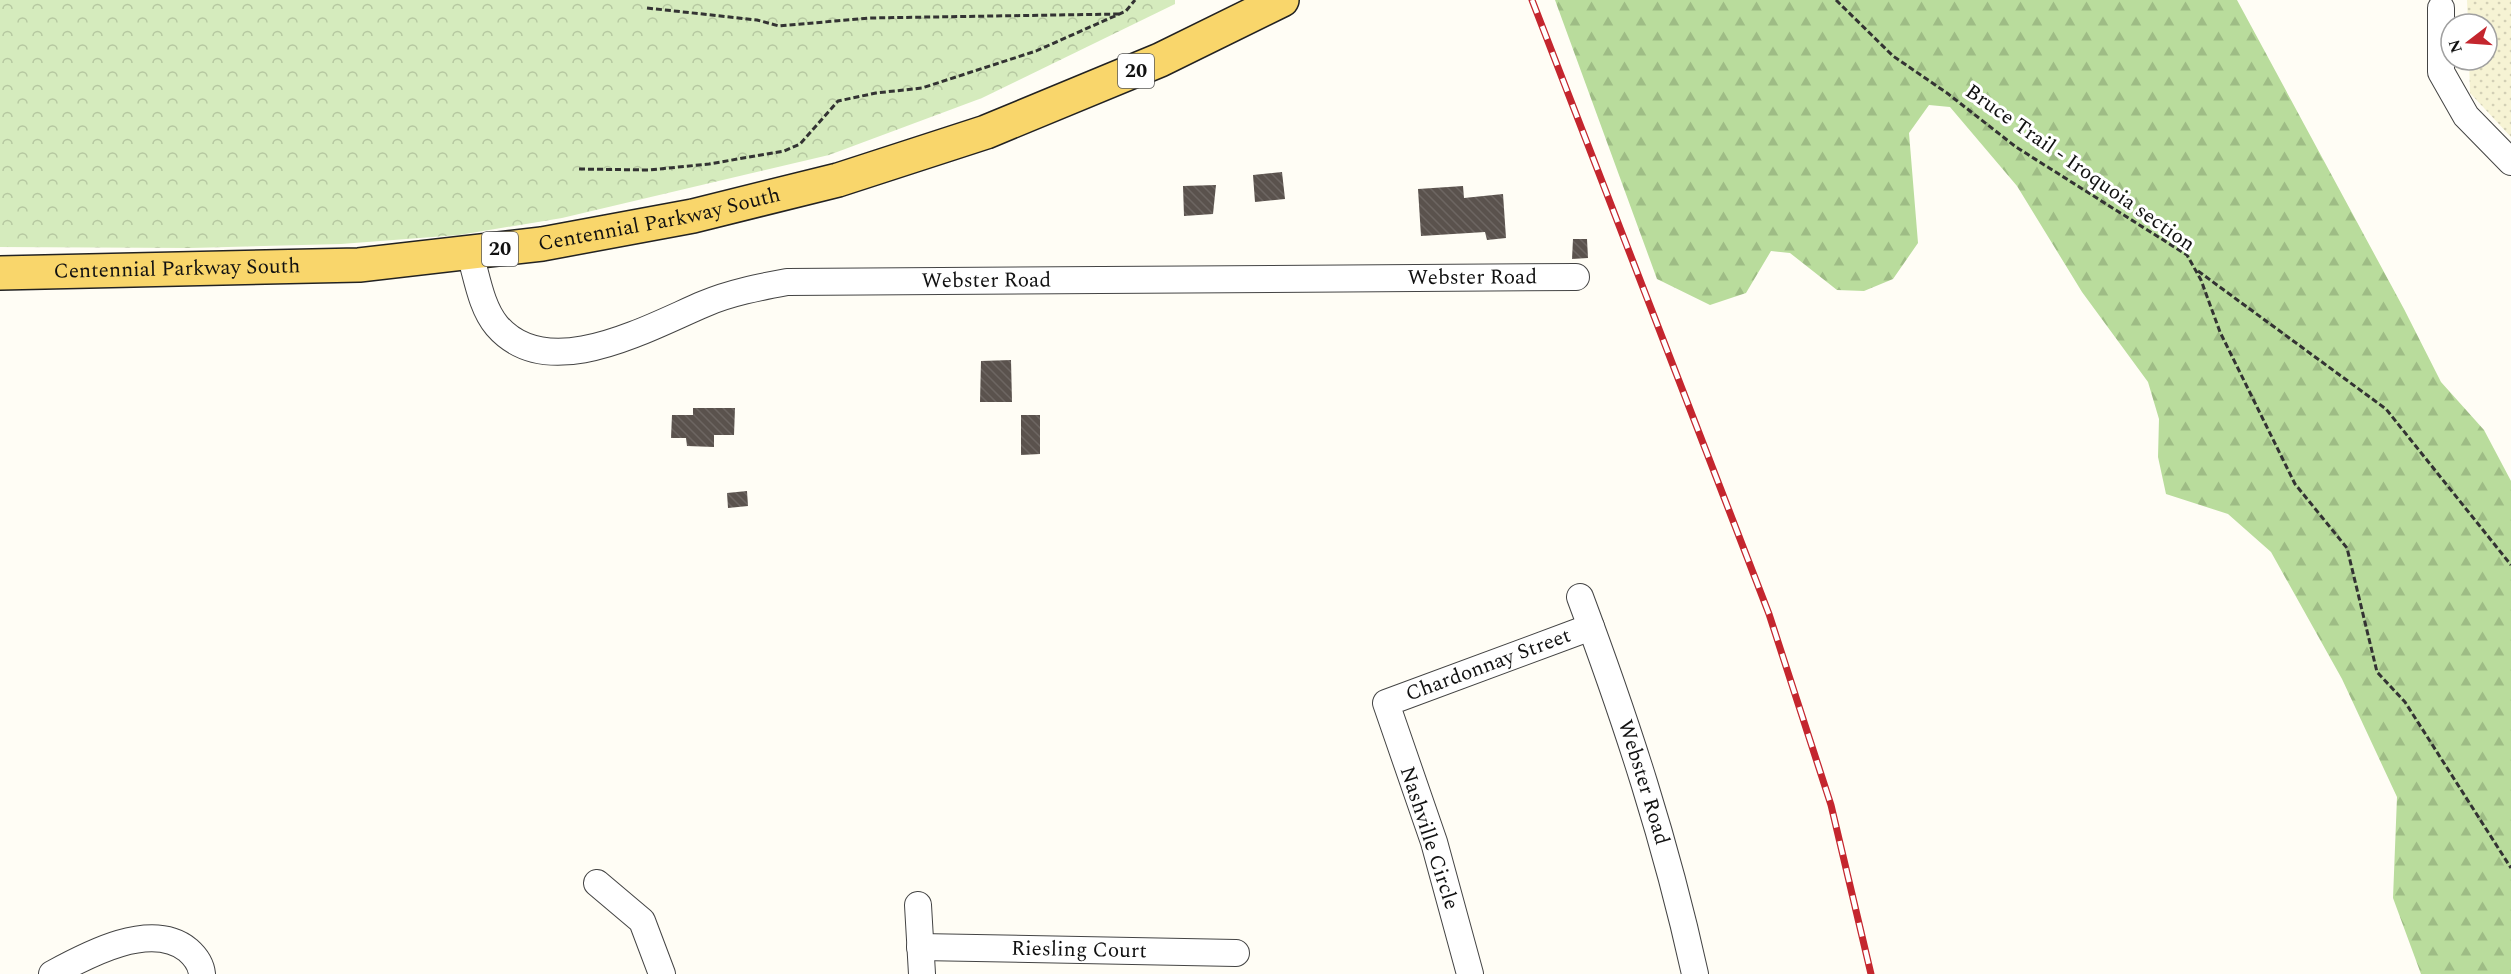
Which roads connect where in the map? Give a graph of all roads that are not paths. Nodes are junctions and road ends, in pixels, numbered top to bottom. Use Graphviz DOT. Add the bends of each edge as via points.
graph roads {
  1 [pos="1282,0"];
  2 [pos="2441,8"];
  3 [pos="2511,162"];
  4 [pos="470,254"];
  5 [pos="0,273"];
  6 [pos="1576,277"];
  7 [pos="1580,597"];
  8 [pos="1591,627"];
  9 [pos="1386,703"];
  10 [pos="597,883"];
  11 [pos="918,905"];
  12 [pos="920,946"];
  13 [pos="1236,953"];
  14 [pos="52,974"];
  15 [pos="201,974"];
  16 [pos="662,974"];
  17 [pos="922,974"];
  18 [pos="1470,974"];
  19 [pos="1695,974"];
  1 -- 4 [label="main road, Centennial Parkway South / 20" via="1160,60 986,132 837,180 693,216"];
  2 -- 3 [label="street" via="2441,72 2466,116"];
  4 -- 5 [label="main road, Centennial Parkway South / 20" via="359,265"];
  4 -- 6 [label="street, Webster Road" via="486,306 497,326 522,344 544,352 567,351 631,336 705,303 787,282"];
  7 -- 8 [label="street, Webster Road"];
  8 -- 9 [label="street, Chardonnay Street"];
  8 -- 19 [label="street, Webster Road" via="1634,745 1678,896"];
  9 -- 18 [label="street, Nashville Circle" via="1434,842"];
  10 -- 16 [label="street" via="642,921"];
  11 -- 12 [label="street"];
  12 -- 13 [label="street, Riesling Court"];
  12 -- 17 [label="street"];
  14 -- 15 [label="street" via="112,945 159,940 181,944 195,956"];
}
